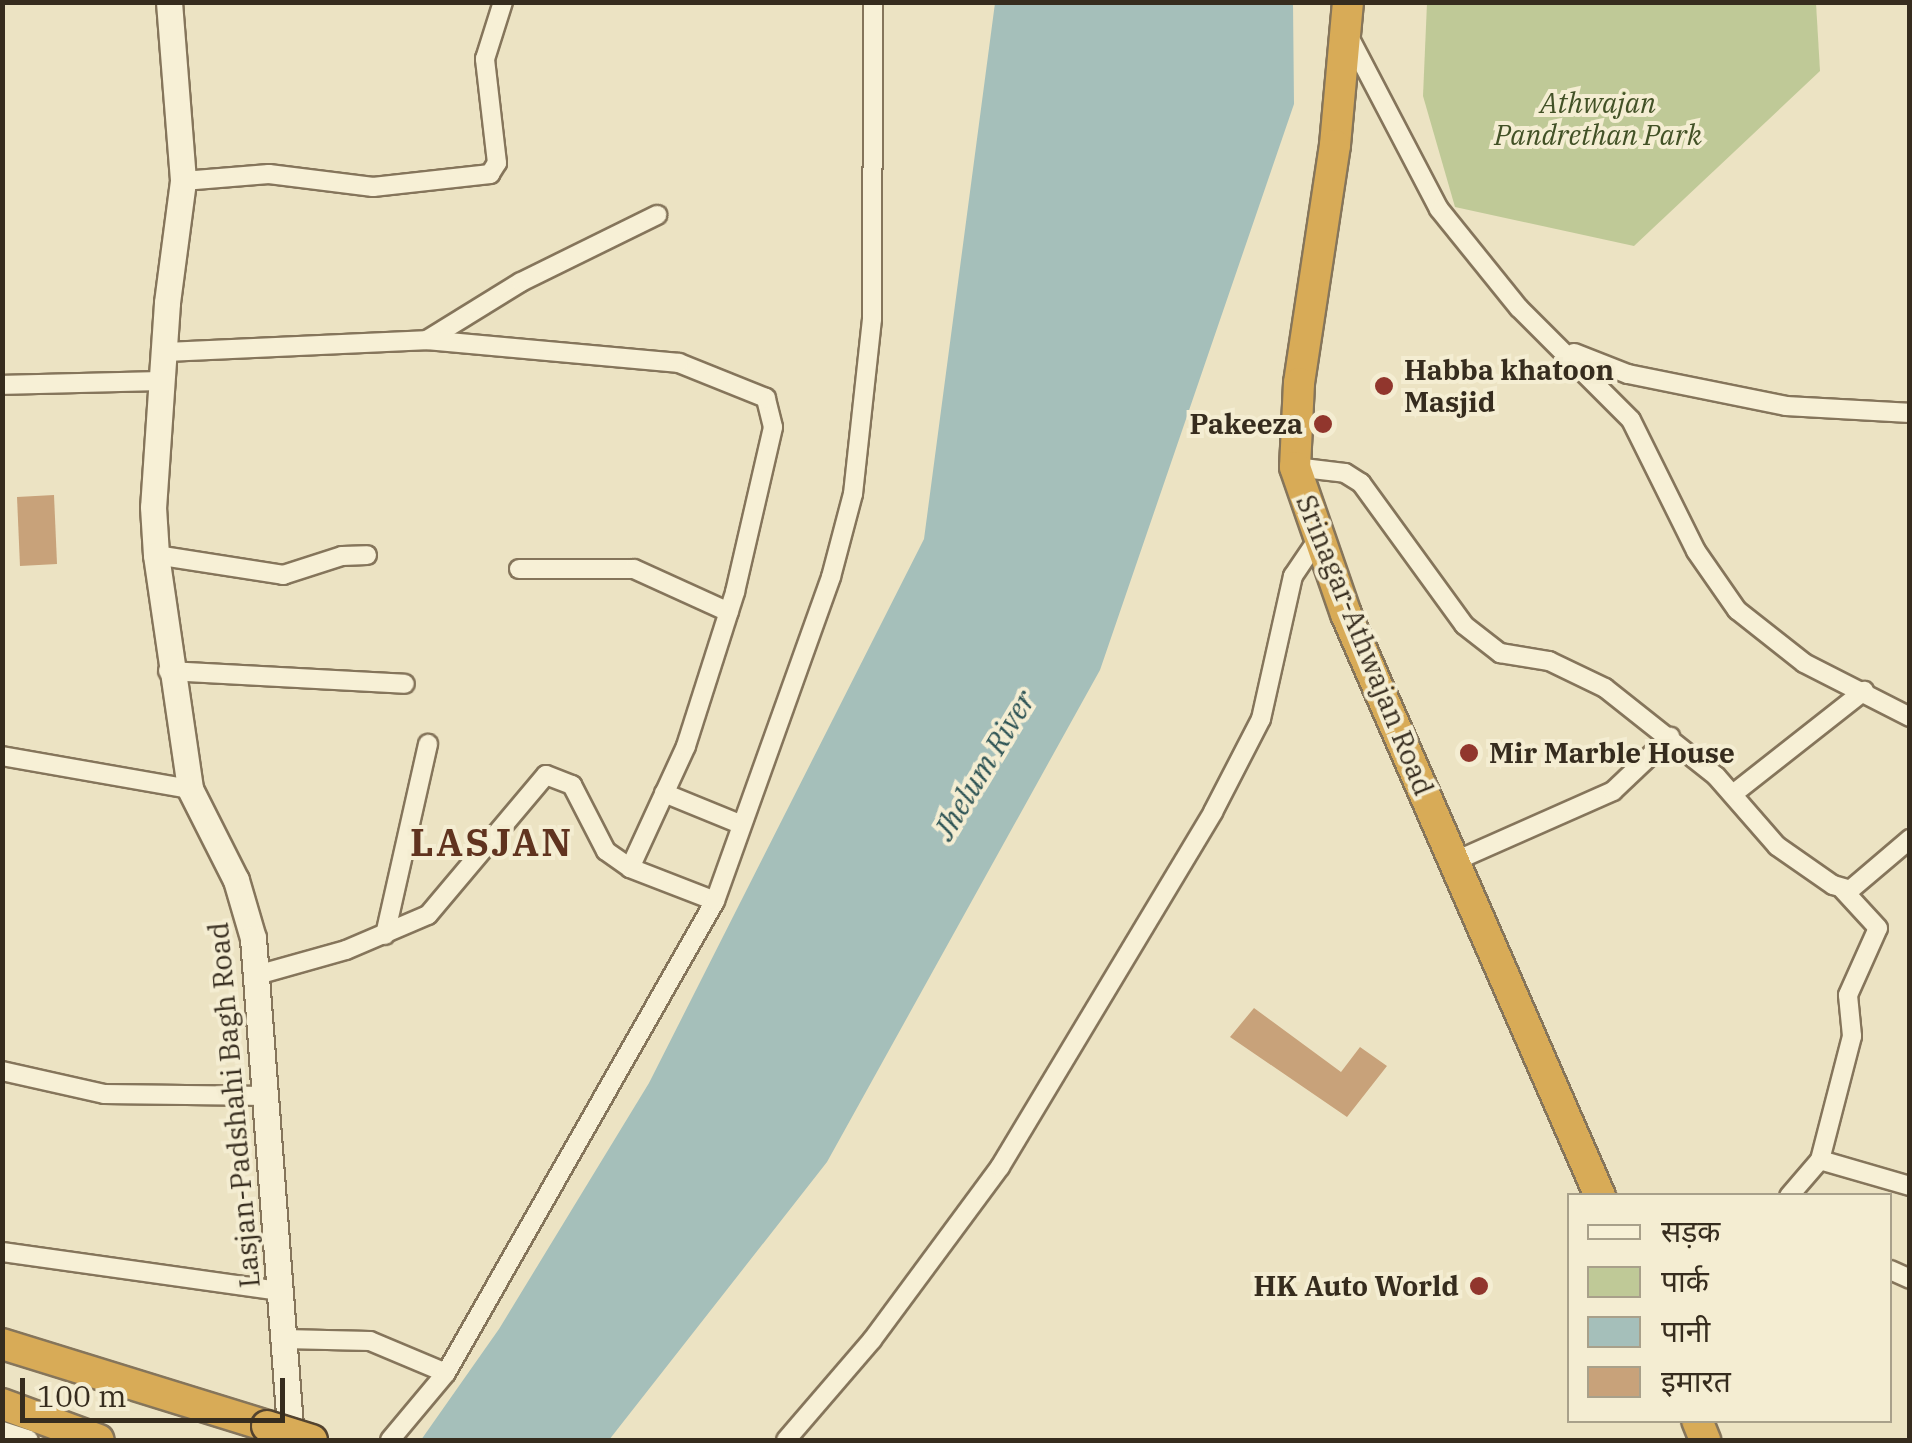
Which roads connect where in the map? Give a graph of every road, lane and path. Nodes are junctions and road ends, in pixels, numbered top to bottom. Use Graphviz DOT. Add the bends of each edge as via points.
graph roads {
  1 [pos="169,2"];
  2 [pos="504,2"];
  3 [pos="873,2"];
  4 [pos="1348,17"];
  5 [pos="183,182"];
  6 [pos="657,215"];
  7 [pos="428,340"];
  8 [pos="1560,346"];
  9 [pos="164,352"];
  10 [pos="162,381"];
  11 [pos="2,385"];
  12 [pos="1910,413"];
  13 [pos="1296,467"];
  14 [pos="1318,539"];
  15 [pos="156,555"];
  16 [pos="367,555"];
  17 [pos="519,568"];
  18 [pos="729,612"];
  19 [pos="168,670"];
  20 [pos="405,684"];
  21 [pos="1864,690"];
  22 [pos="1905,706"];
  23 [pos="1670,737"];
  24 [pos="428,744"];
  25 [pos="2,756"];
  26 [pos="190,789"];
  27 [pos="664,793"];
  28 [pos="1732,794"];
  29 [pos="740,824"];
  30 [pos="1910,838"];
  31 [pos="1453,862"];
  32 [pos="630,868"];
  33 [pos="1843,890"];
  34 [pos="714,901"];
  35 [pos="385,935"];
  36 [pos="257,975"];
  37 [pos="2,1071"];
  38 [pos="268,1096"];
  39 [pos="1820,1160"];
  40 [pos="1910,1186"];
  41 [pos="1599,1193"];
  42 [pos="1792,1193"];
  43 [pos="2,1252"];
  44 [pos="280,1291"];
  45 [pos="284,1339"];
  46 [pos="2,1344"];
  47 [pos="446,1374"];
  48 [pos="2,1404"];
  49 [pos="2,1431"];
  50 [pos="279,1433"];
  51 [pos="28,1440"];
  52 [pos="99,1440"];
  53 [pos="312,1440"];
  54 [pos="390,1440"];
  55 [pos="786,1440"];
  1 -- 5 [label="street, Lasjan-Padshahi Bagh Road"];
  2 -- 5 [label="street" via="485,59 497,163 490,174 373,187 280,174"];
  3 -- 29 [label="street" via="872,319 853,494 796,679"];
  4 -- 8 [label="street" via="1448,222"];
  4 -- 13 [label="highway, Srinagar-Athwajan Road" via="1299,383"];
  5 -- 9 [label="street, Lasjan-Padshahi Bagh Road"];
  6 -- 7 [label="street" via="521,282"];
  7 -- 9 [label="street"];
  7 -- 18 [label="street" via="679,363 766,398 772,426"];
  8 -- 12 [label="street" via="1628,374 1786,406"];
  8 -- 21 [label="street" via="1632,420 1696,551 1737,610 1804,663"];
  9 -- 10 [label="street, Lasjan-Padshahi Bagh Road"];
  10 -- 11 [label="street"];
  10 -- 15 [label="street, Lasjan-Padshahi Bagh Road"];
  13 -- 14 [label="highway, Srinagar-Athwajan Road"];
  13 -- 23 [label="street" via="1361,482 1450,611 1492,647 1560,665 1605,688"];
  14 -- 31 [label="highway, Srinagar-Athwajan Road"];
  14 -- 55 [label="street" via="1293,576 1261,719 1156,908 1000,1167 872,1340"];
  15 -- 16 [label="street" via="283,575"];
  15 -- 19 [label="street, Lasjan-Padshahi Bagh Road"];
  17 -- 18 [label="street" via="634,569"];
  18 -- 27 [label="street"];
  19 -- 20 [label="street"];
  19 -- 26 [label="street, Lasjan-Padshahi Bagh Road"];
  21 -- 22 [label="street"];
  21 -- 28 [label="street"];
  23 -- 28 [label="street"];
  23 -- 31 [label="street" via="1613,792"];
  24 -- 35 [label="street"];
  25 -- 26 [label="street"];
  26 -- 36 [label="street, Lasjan-Padshahi Bagh Road" via="248,909"];
  27 -- 29 [label="street"];
  27 -- 32 [label="street"];
  28 -- 33 [label="street" via="1778,846"];
  29 -- 34 [label="street"];
  30 -- 33 [label="street" via="1858,885"];
  31 -- 41 [label="highway, Srinagar-Athwajan Road"];
  32 -- 34 [label="street"];
  32 -- 35 [label="street" via="606,851 572,785 546,776 443,902"];
  33 -- 39 [label="street" via="1878,928 1848,995 1852,1036"];
  34 -- 47 [label="street"];
  35 -- 36 [label="street"];
  36 -- 38 [label="street, Lasjan-Padshahi Bagh Road"];
  37 -- 38 [label="street" via="104,1094"];
  38 -- 44 [label="street, Lasjan-Padshahi Bagh Road"];
  39 -- 40 [label="street"];
  39 -- 42 [label="street"];
  43 -- 44 [label="street"];
  44 -- 45 [label="street, Lasjan-Padshahi Bagh Road"];
  45 -- 47 [label="street" via="370,1341"];
  45 -- 50 [label="street, Lasjan-Padshahi Bagh Road"];
  46 -- 50 [label="highway"];
  47 -- 54 [label="street"];
  48 -- 52 [label="highway"];
  49 -- 51 [label="street"];
  50 -- 53 [label="highway, bridge"];
}
